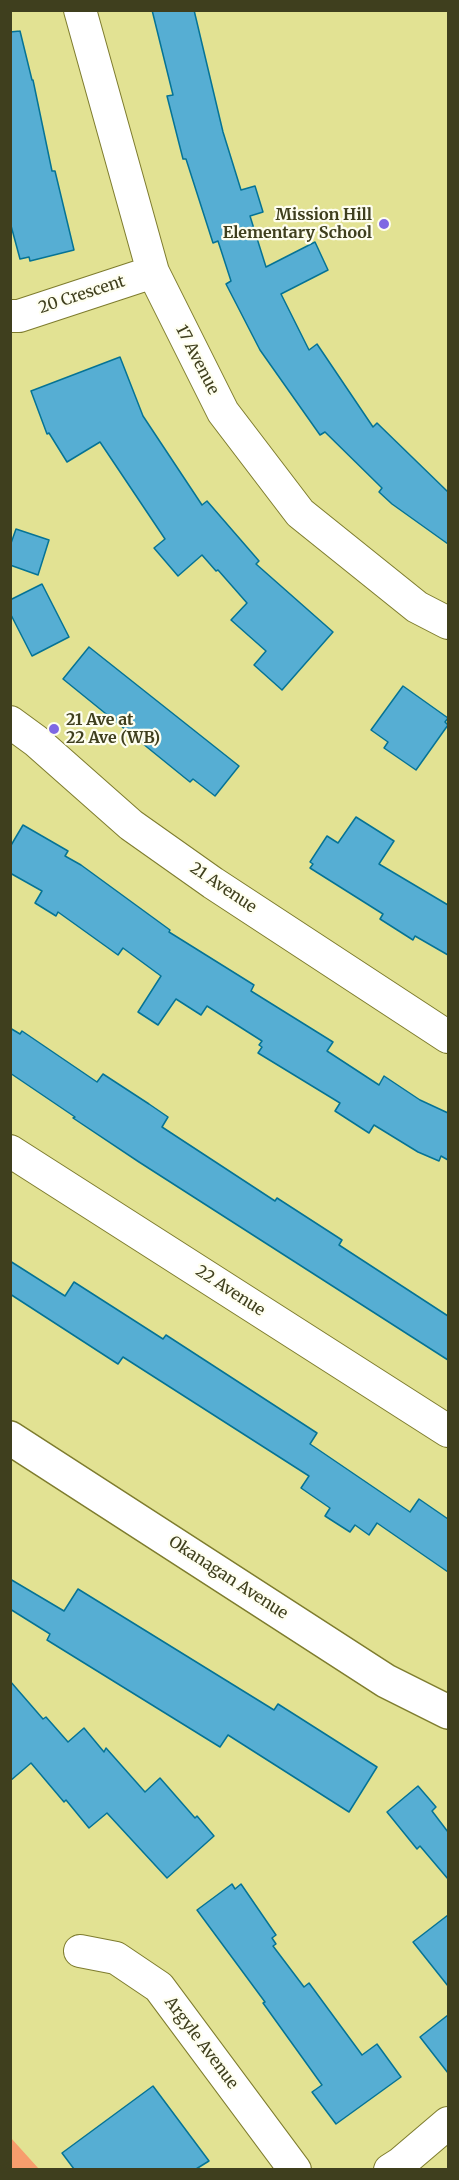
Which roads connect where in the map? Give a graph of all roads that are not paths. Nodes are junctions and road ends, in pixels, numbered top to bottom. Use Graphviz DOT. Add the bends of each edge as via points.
graph roads {
  1 [pos="80,10"];
  2 [pos="153,272"];
  3 [pos="10,316"];
  4 [pos="448,623"];
  5 [pos="10,722"];
  6 [pos="448,1036"];
  7 [pos="10,1151"];
  8 [pos="448,1431"];
  9 [pos="10,1438"];
  10 [pos="448,1712"];
  11 [pos="80,1951"];
  12 [pos="448,2123"];
  13 [pos="399,2167"];
  14 [pos="296,2169"];
  1 -- 2 [label="street, 17 Avenue"];
  2 -- 3 [label="street, 20 Crescent"];
  2 -- 4 [label="street, 17 Avenue" via="223,412 300,513 417,607"];
  5 -- 6 [label="street, 21 Avenue" via="130,825"];
  7 -- 8 [label="street, 22 Avenue"];
  9 -- 10 [label="street, Okanagan Avenue" via="386,1681"];
  11 -- 14 [label="street, Argyle Avenue" via="116,1958 159,1987"];
  12 -- 13 [label="street"];
}
